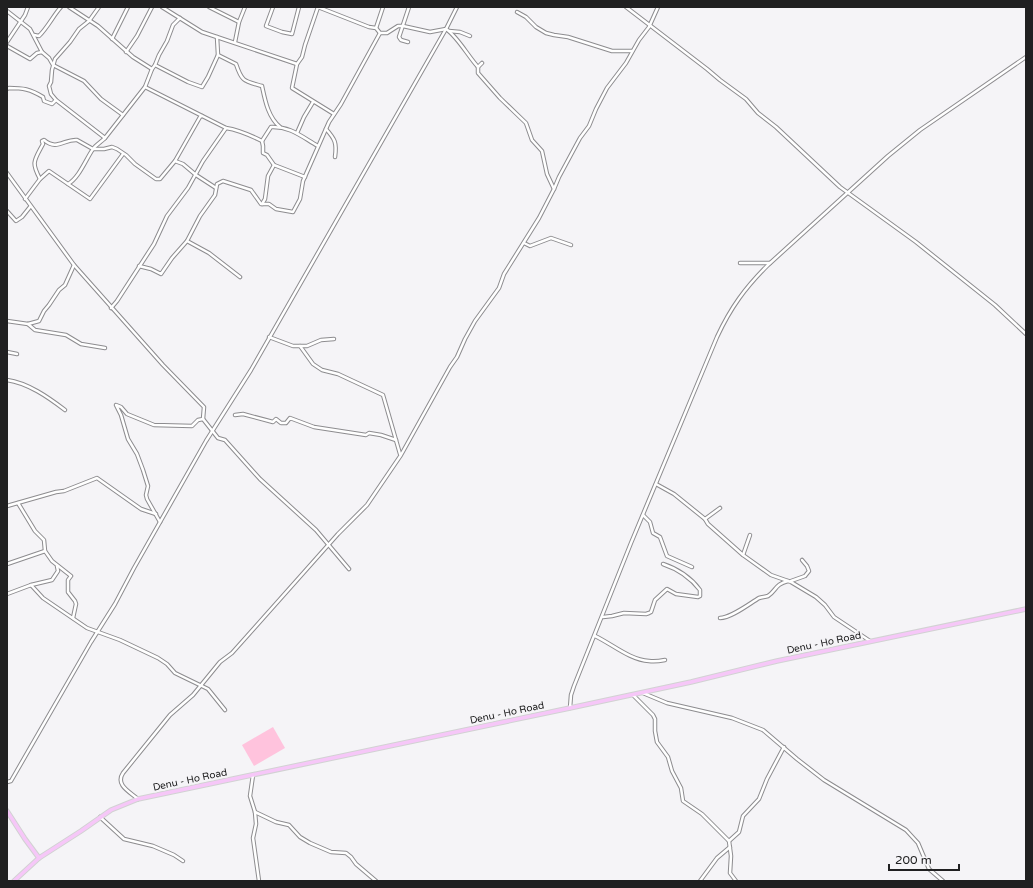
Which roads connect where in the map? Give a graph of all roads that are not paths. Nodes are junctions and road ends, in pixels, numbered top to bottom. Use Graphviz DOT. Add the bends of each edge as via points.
graph roads {
  1 [pos="28,7"];
  2 [pos="61,7"];
  3 [pos="69,7"];
  4 [pos="99,7"];
  5 [pos="128,7"];
  6 [pos="152,7"];
  7 [pos="162,7"];
  8 [pos="169,7"];
  9 [pos="209,7"];
  10 [pos="245,7"];
  11 [pos="273,7"];
  12 [pos="299,7"];
  13 [pos="318,7"];
  14 [pos="382,7"];
  15 [pos="409,7"];
  16 [pos="457,7"];
  17 [pos="626,7"];
  18 [pos="658,7"];
  19 [pos="167,10"];
  20 [pos="7,12"];
  21 [pos="517,12"];
  22 [pos="180,18"];
  23 [pos="89,21"];
  24 [pos="20,22"];
  25 [pos="239,22"];
  26 [pos="650,25"];
  27 [pos="403,26"];
  28 [pos="376,28"];
  29 [pos="446,29"];
  30 [pos="449,31"];
  31 [pos="380,32"];
  32 [pos="34,35"];
  33 [pos="470,36"];
  34 [pos="218,38"];
  35 [pos="112,39"];
  36 [pos="7,42"];
  37 [pos="235,42"];
  38 [pos="408,42"];
  39 [pos="7,46"];
  40 [pos="42,52"];
  41 [pos="126,52"];
  42 [pos="632,52"];
  43 [pos="218,55"];
  44 [pos="1026,57"];
  45 [pos="50,58"];
  46 [pos="55,59"];
  47 [pos="482,63"];
  48 [pos="297,64"];
  49 [pos="53,65"];
  50 [pos="156,65"];
  51 [pos="478,67"];
  52 [pos="152,69"];
  53 [pos="145,87"];
  54 [pos="7,89"];
  55 [pos="56,100"];
  56 [pos="314,102"];
  57 [pos="334,114"];
  58 [pos="123,115"];
  59 [pos="202,116"];
  60 [pos="280,127"];
  61 [pos="226,128"];
  62 [pos="326,129"];
  63 [pos="297,133"];
  64 [pos="105,138"];
  65 [pos="262,141"];
  66 [pos="318,146"];
  67 [pos="93,149"];
  68 [pos="123,154"];
  69 [pos="335,157"];
  70 [pos="175,161"];
  71 [pos="274,165"];
  72 [pos="7,173"];
  73 [pos="196,175"];
  74 [pos="305,178"];
  75 [pos="40,179"];
  76 [pos="68,184"];
  77 [pos="216,188"];
  78 [pos="554,190"];
  79 [pos="849,193"];
  80 [pos="25,200"];
  81 [pos="261,204"];
  82 [pos="30,207"];
  83 [pos="7,211"];
  84 [pos="187,241"];
  85 [pos="524,243"];
  86 [pos="571,245"];
  87 [pos="740,263"];
  88 [pos="771,263"];
  89 [pos="74,265"];
  90 [pos="139,266"];
  91 [pos="240,277"];
  92 [pos="111,308"];
  93 [pos="7,321"];
  94 [pos="28,324"];
  95 [pos="1026,334"];
  96 [pos="269,337"];
  97 [pos="334,339"];
  98 [pos="300,346"];
  99 [pos="105,348"];
  100 [pos="7,352"];
  101 [pos="17,354"];
  102 [pos="7,380"];
  103 [pos="65,410"];
  104 [pos="235,415"];
  105 [pos="204,419"];
  106 [pos="212,431"];
  107 [pos="396,440"];
  108 [pos="401,455"];
  109 [pos="656,484"];
  110 [pos="18,503"];
  111 [pos="7,506"];
  112 [pos="720,508"];
  113 [pos="156,514"];
  114 [pos="643,515"];
  115 [pos="705,519"];
  116 [pos="161,522"];
  117 [pos="750,535"];
  118 [pos="328,544"];
  119 [pos="45,551"];
  120 [pos="742,555"];
  121 [pos="802,560"];
  122 [pos="7,564"];
  123 [pos="663,564"];
  124 [pos="57,565"];
  125 [pos="692,567"];
  126 [pos="349,569"];
  127 [pos="789,581"];
  128 [pos="31,585"];
  129 [pos="7,594"];
  130 [pos="1026,609"];
  131 [pos="603,617"];
  132 [pos="73,618"];
  133 [pos="720,618"];
  134 [pos="98,632"];
  135 [pos="595,636"];
  136 [pos="870,642"];
  137 [pos="665,660"];
  138 [pos="201,686"];
  139 [pos="641,692"];
  140 [pos="632,694"];
  141 [pos="570,708"];
  142 [pos="225,710"];
  143 [pos="784,747"];
  144 [pos="253,775"];
  145 [pos="7,782"];
  146 [pos="138,799"];
  147 [pos="7,811"];
  148 [pos="255,812"];
  149 [pos="100,817"];
  150 [pos="729,841"];
  151 [pos="730,847"];
  152 [pos="39,858"];
  153 [pos="183,861"];
  154 [pos="14,881"];
  155 [pos="259,881"];
  156 [pos="376,881"];
  157 [pos="700,881"];
  158 [pos="736,881"];
  159 [pos="943,881"];
  1 -- 24 [label="street"];
  2 -- 32 [label="street" via="45,30 39,36"];
  3 -- 23 [label="street"];
  4 -- 23 [label="street"];
  5 -- 35 [label="street"];
  6 -- 41 [label="street"];
  7 -- 19 [label="street"];
  8 -- 19 [label="street"];
  9 -- 25 [label="street"];
  10 -- 25 [label="street"];
  11 -- 12 [label="street" via="266,26 292,34"];
  13 -- 28 [label="street"];
  13 -- 48 [label="street" via="302,57"];
  14 -- 28 [label="street"];
  15 -- 27 [label="street"];
  16 -- 29 [label="street"];
  17 -- 26 [label="street"];
  18 -- 26 [label="street"];
  19 -- 22 [label="street"];
  20 -- 24 [label="street"];
  21 -- 42 [label="street" via="546,33 612,51"];
  22 -- 34 [label="street" via="202,32"];
  22 -- 50 [label="street" via="173,25 158,55"];
  23 -- 35 [label="street"];
  23 -- 46 [label="street" via="79,29"];
  24 -- 32 [label="street"];
  24 -- 36 [label="street"];
  25 -- 37 [label="street"];
  26 -- 42 [label="street"];
  26 -- 79 [label="street" via="746,99 758,113"];
  27 -- 29 [label="street" via="430,32"];
  27 -- 31 [label="street" via="398,26 387,33"];
  27 -- 38 [label="street" via="399,37"];
  28 -- 31 [label="street"];
  29 -- 30 [label="street"];
  29 -- 96 [label="street"];
  30 -- 33 [label="street"];
  30 -- 51 [label="street"];
  31 -- 57 [label="street"];
  32 -- 40 [label="street"];
  34 -- 37 [label="street"];
  34 -- 43 [label="street"];
  35 -- 41 [label="street"];
  37 -- 48 [label="street"];
  39 -- 40 [label="street" via="30,58"];
  40 -- 45 [label="street"];
  41 -- 52 [label="street"];
  42 -- 78 [label="street" via="596,109 589,126 558,177"];
  43 -- 50 [label="street" via="202,87"];
  43 -- 60 [label="street" via="236,64 241,78 262,86 267,108"];
  44 -- 79 [label="street" via="920,130"];
  45 -- 46 [label="street"];
  45 -- 49 [label="street"];
  46 -- 49 [label="street"];
  47 -- 51 [label="street"];
  48 -- 56 [label="street" via="292,88"];
  49 -- 55 [label="street" via="49,86"];
  49 -- 58 [label="street" via="84,81"];
  50 -- 52 [label="street"];
  51 -- 78 [label="street" via="478,73 526,122 532,140 542,151"];
  52 -- 53 [label="street"];
  53 -- 58 [label="street"];
  53 -- 59 [label="street"];
  54 -- 55 [label="street" via="23,88 33,91 43,97 44,101 52,104"];
  55 -- 64 [label="street"];
  56 -- 57 [label="street"];
  56 -- 63 [label="street"];
  57 -- 62 [label="street"];
  58 -- 64 [label="street"];
  59 -- 61 [label="street"];
  59 -- 70 [label="street"];
  60 -- 63 [label="street"];
  60 -- 65 [label="street" via="271,128"];
  61 -- 65 [label="street"];
  61 -- 73 [label="street"];
  62 -- 66 [label="street"];
  62 -- 69 [label="street" via="337,145"];
  63 -- 66 [label="street"];
  64 -- 67 [label="street"];
  65 -- 71 [label="street" via="263,153"];
  66 -- 74 [label="street"];
  67 -- 68 [label="street" via="112,147"];
  67 -- 75 [label="street" via="74,139 60,145 49,145 42,141 34,167"];
  67 -- 76 [label="street" via="79,173"];
  68 -- 70 [label="street" via="156,179 160,179"];
  68 -- 76 [label="street" via="90,199"];
  70 -- 73 [label="street"];
  71 -- 74 [label="street"];
  71 -- 81 [label="street" via="268,176 265,199"];
  72 -- 80 [label="street"];
  73 -- 77 [label="street"];
  73 -- 90 [label="street" via="167,216 154,244"];
  74 -- 81 [label="street" via="300,199 293,212"];
  75 -- 76 [label="street" via="49,171"];
  75 -- 80 [label="street"];
  77 -- 81 [label="street" via="217,184 223,181 251,190"];
  77 -- 84 [label="street" via="215,195"];
  78 -- 85 [label="street"];
  79 -- 88 [label="street"];
  79 -- 95 [label="street" via="916,242 995,305"];
  80 -- 82 [label="street"];
  82 -- 83 [label="street" via="16,221"];
  82 -- 89 [label="street"];
  84 -- 90 [label="street" via="161,274"];
  84 -- 91 [label="street" via="209,252"];
  85 -- 86 [label="street" via="530,246 551,238"];
  85 -- 108 [label="street" via="504,274 499,288 475,321 457,358"];
  87 -- 88 [label="street"];
  88 -- 109 [label="street" via="743,291 726,317"];
  89 -- 92 [label="street"];
  89 -- 94 [label="street" via="65,285 39,321"];
  90 -- 92 [label="street"];
  92 -- 105 [label="street" via="204,407"];
  93 -- 94 [label="street"];
  94 -- 99 [label="street" via="35,330 59,333 81,344"];
  96 -- 98 [label="street"];
  96 -- 106 [label="street"];
  97 -- 98 [label="street"];
  98 -- 107 [label="street" via="313,364 322,370 338,374 383,395"];
  100 -- 101 [label="street"];
  102 -- 103 [label="street" via="24,384"];
  104 -- 107 [label="street" via="243,414 273,422 276,419 281,423 286,423 290,418 314,427 366,435 369,433"];
  105 -- 106 [label="street"];
  105 -- 113 [label="street" via="198,420 192,426 154,425 126,414 116,405 143,470 148,486 147,499"];
  106 -- 116 [label="street"];
  106 -- 118 [label="street" via="218,438 225,440 260,479"];
  107 -- 108 [label="street"];
  108 -- 118 [label="street" via="367,505"];
  109 -- 114 [label="street"];
  109 -- 115 [label="street" via="678,497"];
  110 -- 111 [label="street"];
  110 -- 113 [label="street" via="64,491 97,478 141,509"];
  110 -- 119 [label="street" via="35,531 44,540"];
  112 -- 115 [label="street"];
  113 -- 116 [label="street"];
  114 -- 125 [label="street" via="650,522 653,533 660,537 667,556"];
  114 -- 131 [label="street"];
  115 -- 120 [label="street"];
  116 -- 134 [label="street"];
  117 -- 120 [label="street"];
  118 -- 126 [label="street"];
  118 -- 138 [label="street"];
  119 -- 122 [label="street"];
  119 -- 124 [label="street"];
  120 -- 127 [label="street" via="771,575"];
  121 -- 127 [label="street" via="809,572 805,576"];
  123 -- 131 [label="street" via="690,579 700,590 700,596 676,594 667,589 655,600 649,613 624,613"];
  124 -- 128 [label="street" via="58,571 52,580"];
  124 -- 132 [label="street" via="71,576 68,580 68,592 76,601"];
  127 -- 133 [label="street" via="783,582 768,596 759,598 728,618"];
  127 -- 136 [label="street" via="816,597 834,617"];
  128 -- 129 [label="street"];
  128 -- 132 [label="street" via="43,598"];
  130 -- 136 [label="main road, Denu - Ho Road"];
  131 -- 135 [label="street"];
  132 -- 134 [label="street" via="86,628"];
  134 -- 138 [label="street" via="158,658 175,673"];
  134 -- 145 [label="street" via="11,781"];
  135 -- 137 [label="street" via="625,653 644,660"];
  135 -- 141 [label="street" via="574,686"];
  136 -- 139 [label="main road, Denu - Ho Road"];
  138 -- 142 [label="street" via="208,689"];
  138 -- 146 [label="street" via="170,715 120,777 122,785"];
  139 -- 140 [label="main road, Denu - Ho Road"];
  139 -- 143 [label="street" via="667,703 755,726"];
  140 -- 141 [label="main road, Denu - Ho Road"];
  140 -- 150 [label="street" via="655,719 657,742 670,762 681,788 683,801 702,814"];
  141 -- 144 [label="main road, Denu - Ho Road"];
  143 -- 150 [label="street" via="759,799 743,816 739,832"];
  143 -- 159 [label="street" via="824,780 906,830 918,843 929,869"];
  144 -- 146 [label="main road, Denu - Ho Road"];
  144 -- 148 [label="street" via="250,796"];
  146 -- 149 [label="main road, Denu - Ho Road"];
  147 -- 152 [label="main road"];
  148 -- 155 [label="street" via="253,838"];
  148 -- 156 [label="street" via="289,825 300,837 331,852 346,853"];
  149 -- 152 [label="main road, Denu - Ho Road"];
  149 -- 153 [label="street" via="124,839 153,846"];
  150 -- 151 [label="street"];
  151 -- 157 [label="street" via="717,858"];
  151 -- 158 [label="street" via="730,873"];
  152 -- 154 [label="main road, Denu - Ho Road"];
}
